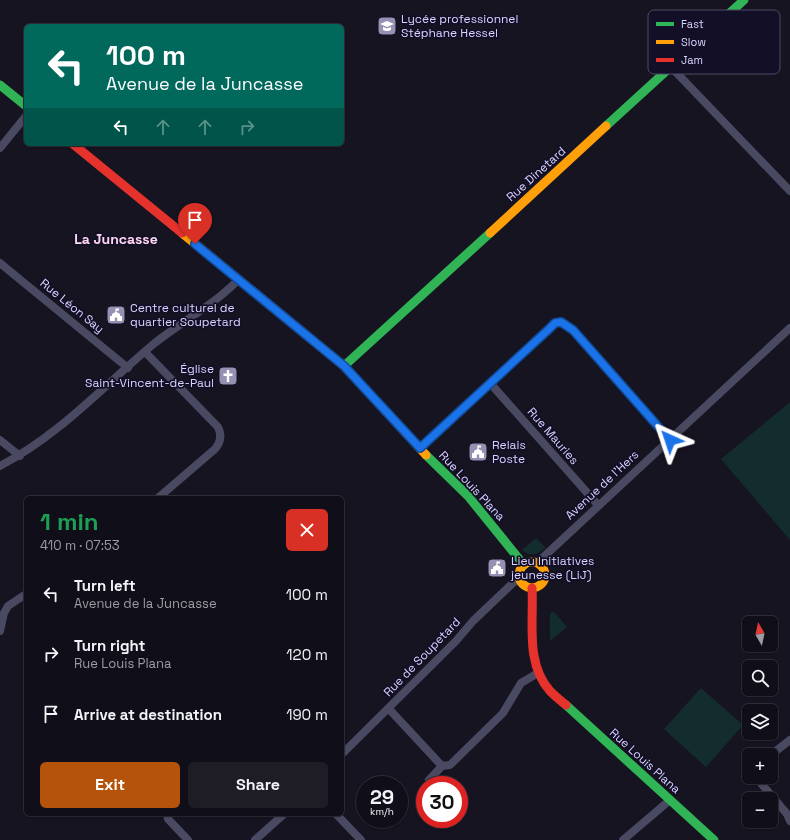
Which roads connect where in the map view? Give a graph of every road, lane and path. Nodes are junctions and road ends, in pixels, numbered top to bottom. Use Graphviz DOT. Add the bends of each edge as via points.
graph roads {
  1 [pos="744,0"];
  2 [pos="733,10"];
  3 [pos="663,74"];
  4 [pos="678,74"];
  5 [pos="0,85"];
  6 [pos="24,104"];
  7 [pos="24,118"];
  8 [pos="75,146"];
  9 [pos="0,148"];
  10 [pos="790,191"];
  11 [pos="0,263"];
  12 [pos="238,280"];
  13 [pos="790,328"];
  14 [pos="145,352"];
  15 [pos="344,366"];
  16 [pos="128,368"];
  17 [pos="490,383"];
  18 [pos="0,440"];
  19 [pos="670,440"];
  20 [pos="420,448"];
  21 [pos="20,456"];
  22 [pos="0,466"];
  23 [pos="160,496"];
  24 [pos="598,505"];
  25 [pos="537,563"];
  26 [pos="524,565"];
  27 [pos="520,578"];
  28 [pos="532,588"];
  29 [pos="24,595"];
  30 [pos="2,612"];
  31 [pos="0,631"];
  32 [pos="538,673"];
  33 [pos="389,709"];
  34 [pos="790,740"];
  35 [pos="778,749"];
  36 [pos="344,752"];
  37 [pos="442,766"];
  38 [pos="433,776"];
  39 [pos="762,784"];
  40 [pos="670,800"];
  41 [pos="168,816"];
  42 [pos="281,816"];
  43 [pos="338,816"];
  44 [pos="790,821"];
  45 [pos="188,840"];
  46 [pos="255,840"];
  47 [pos="361,840"];
  48 [pos="623,840"];
  49 [pos="714,840"];
  1 -- 2 [label="street, Rue Dinetard"];
  3 -- 15 [label="street, Rue Dinetard"];
  4 -- 10 [label="street"];
  5 -- 6 [label="street"];
  7 -- 9 [label="street"];
  8 -- 12 [label="street, Rue Louis Plana"];
  11 -- 16 [label="street, Rue Léon Say"];
  12 -- 14 [label="street"];
  12 -- 15 [label="street, Rue Louis Plana"];
  13 -- 19 [label="street, Avenue de l'Hers"];
  14 -- 16 [label="street"];
  14 -- 23 [label="street" via="218,427 221,437 215,449"];
  15 -- 20 [label="street, Rue Louis Plana"];
  16 -- 21 [label="street" via="57,430"];
  17 -- 19 [label="street" via="555,323 561,322 573,330"];
  17 -- 20 [label="street"];
  17 -- 24 [label="street, Rue Mauries"];
  18 -- 21 [label="street"];
  19 -- 24 [label="street, Avenue de l'Hers"];
  20 -- 26 [label="street, Rue Louis Plana" via="487,518"];
  21 -- 22 [label="street"];
  24 -- 25 [label="street, Avenue de l'Hers"];
  25 -- 26 [label="street"];
  25 -- 28 [label="street" via="544,570 544,578 538,586"];
  26 -- 27 [label="street" via="520,570"];
  27 -- 28 [label="street" via="524,585"];
  27 -- 33 [label="street, Rue de Soupetard" via="473,621"];
  28 -- 32 [label="street, Rue Louis Plana" via="532,648"];
  29 -- 30 [label="street"];
  30 -- 31 [label="street"];
  32 -- 37 [label="street" via="521,683 503,713 450,765"];
  32 -- 40 [label="street, Rue Louis Plana" via="549,690"];
  33 -- 36 [label="street, Rue de Soupetard"];
  33 -- 37 [label="street"];
  34 -- 35 [label="street"];
  37 -- 38 [label="street"];
  39 -- 44 [label="street"];
  40 -- 48 [label="street"];
  40 -- 49 [label="street, Rue Louis Plana"];
  41 -- 45 [label="street"];
  42 -- 46 [label="street"];
  43 -- 47 [label="street"];
}
